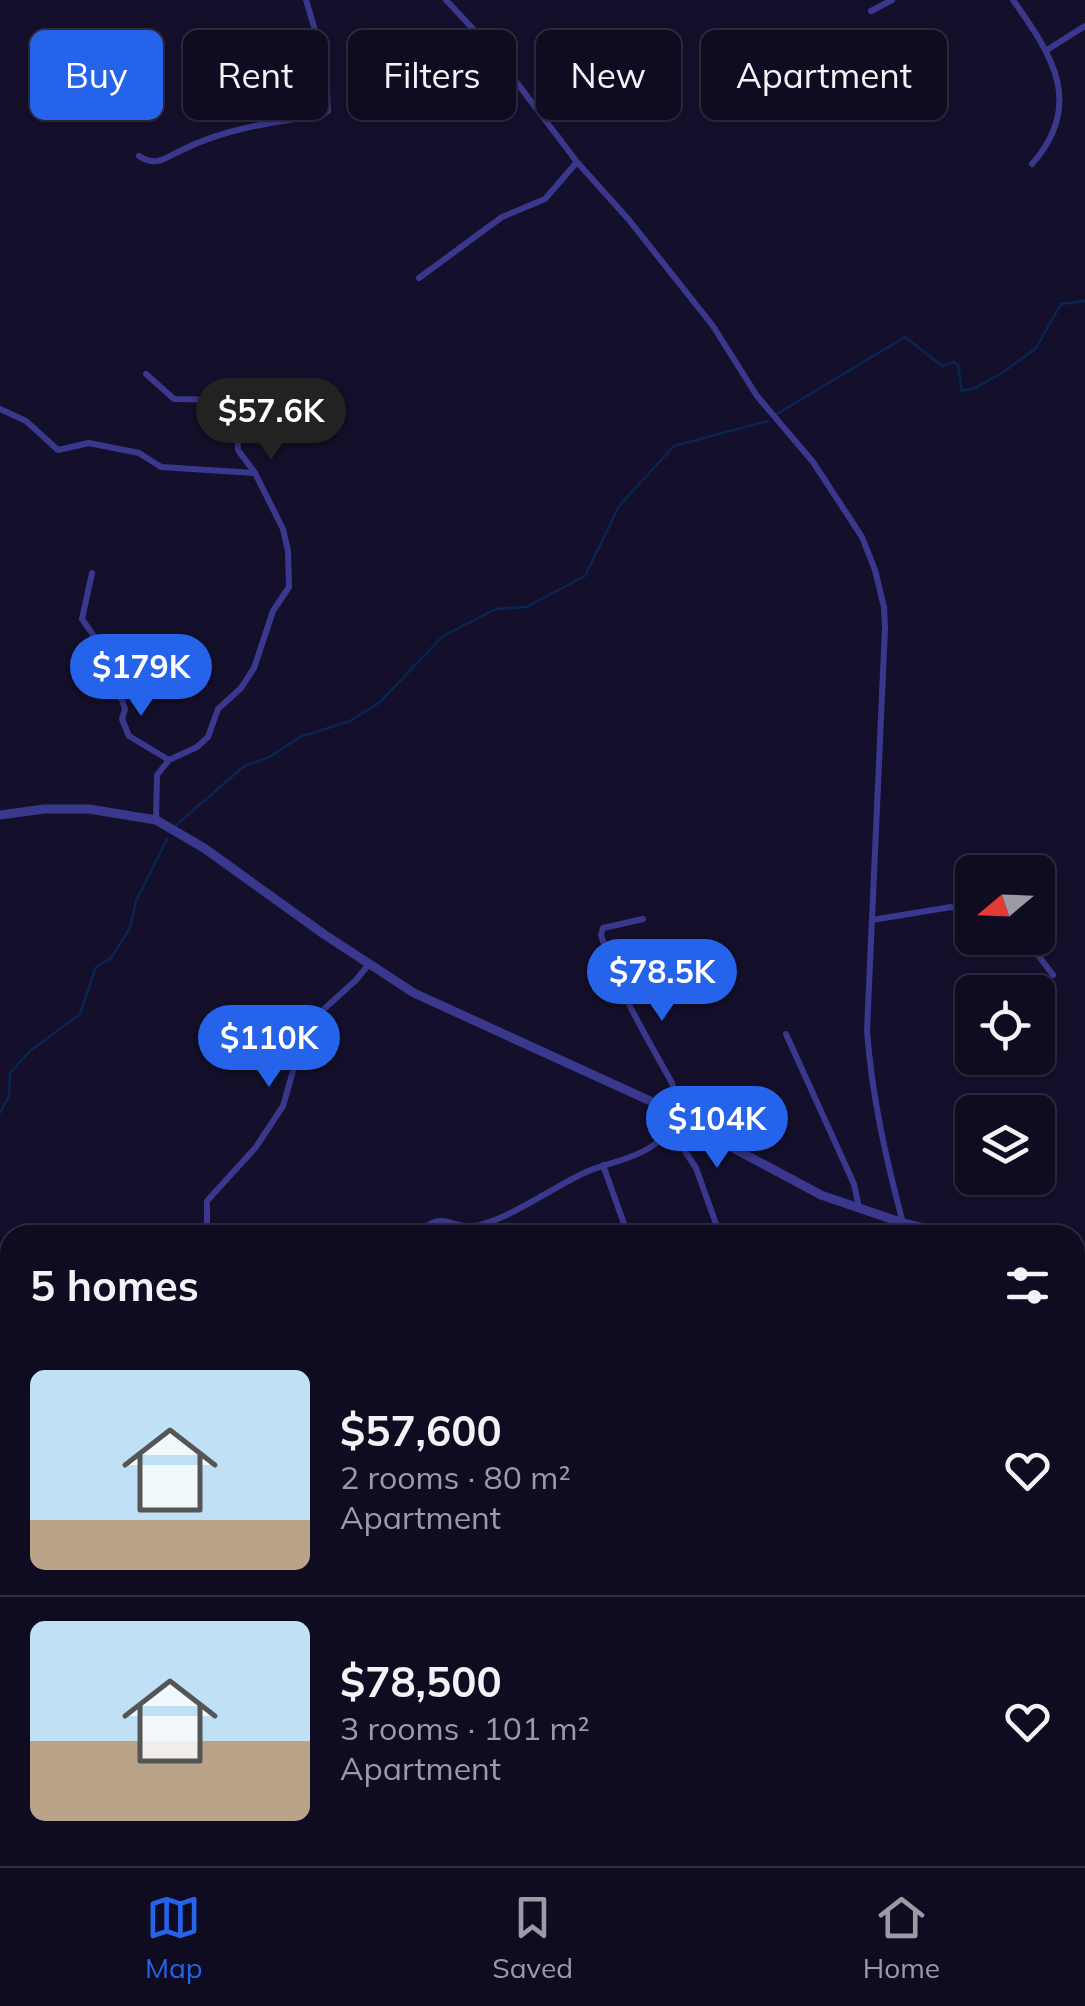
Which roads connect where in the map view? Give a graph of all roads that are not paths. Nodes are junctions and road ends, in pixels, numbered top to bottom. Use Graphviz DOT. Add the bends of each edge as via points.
graph roads {
  1 [pos="306,0"];
  2 [pos="448,0"];
  3 [pos="892,0"];
  4 [pos="1013,0"];
  5 [pos="871,11"];
  6 [pos="1085,26"];
  7 [pos="1047,50"];
  8 [pos="139,156"];
  9 [pos="577,162"];
  10 [pos="1032,164"];
  11 [pos="419,278"];
  12 [pos="146,374"];
  13 [pos="0,409"];
  14 [pos="255,473"];
  15 [pos="92,573"];
  16 [pos="170,760"];
  17 [pos="0,815"];
  18 [pos="156,820"];
  19 [pos="955,909"];
  20 [pos="643,919"];
  21 [pos="871,920"];
  22 [pos="1039,955"];
  23 [pos="369,963"];
  24 [pos="1053,975"];
  25 [pos="786,1034"];
  26 [pos="668,1109"];
  27 [pos="681,1115"];
  28 [pos="671,1130"];
  29 [pos="603,1165"];
  30 [pos="859,1208"];
  31 [pos="903,1222"];
  32 [pos="207,1225"];
  33 [pos="430,1225"];
  34 [pos="458,1225"];
  35 [pos="477,1225"];
  36 [pos="624,1225"];
  37 [pos="716,1225"];
  38 [pos="913,1225"];
  1 -- 8 [label="street" via="326,67 328,111 255,124 162,162"];
  2 -- 9 [label="street"];
  3 -- 5 [label="street"];
  4 -- 7 [label="street"];
  6 -- 7 [label="street"];
  7 -- 10 [label="street" via="1056,65 1061,110 1048,147"];
  9 -- 11 [label="street" via="545,200 502,218"];
  9 -- 21 [label="street" via="713,326 862,536 885,628"];
  12 -- 14 [label="street" via="174,399 201,398 228,410 238,425 240,456"];
  13 -- 14 [label="street" via="26,421 58,450 89,443 139,454 162,467"];
  14 -- 16 [label="street" via="282,529 289,587 273,611 254,668 218,709 208,736"];
  15 -- 16 [label="street" via="82,620 122,700 125,730"];
  16 -- 18 [label="street" via="157,775"];
  17 -- 18 [label="street" via="89,810"];
  18 -- 23 [label="street"];
  19 -- 21 [label="street"];
  20 -- 26 [label="street" via="611,924 601,935 624,1001 672,1083"];
  21 -- 31 [label="street" via="871,1084"];
  22 -- 24 [label="street"];
  23 -- 26 [label="street" via="465,1018"];
  23 -- 32 [label="street" via="312,1020 282,1106 208,1201"];
  25 -- 30 [label="street"];
  26 -- 27 [label="street"];
  27 -- 28 [label="street"];
  27 -- 30 [label="street" via="821,1195"];
  28 -- 29 [label="street" via="639,1154"];
  28 -- 37 [label="street" via="696,1168"];
  29 -- 35 [label="street"];
  29 -- 36 [label="street"];
  30 -- 31 [label="street"];
  31 -- 38 [label="street"];
  33 -- 34 [label="street"];
}
